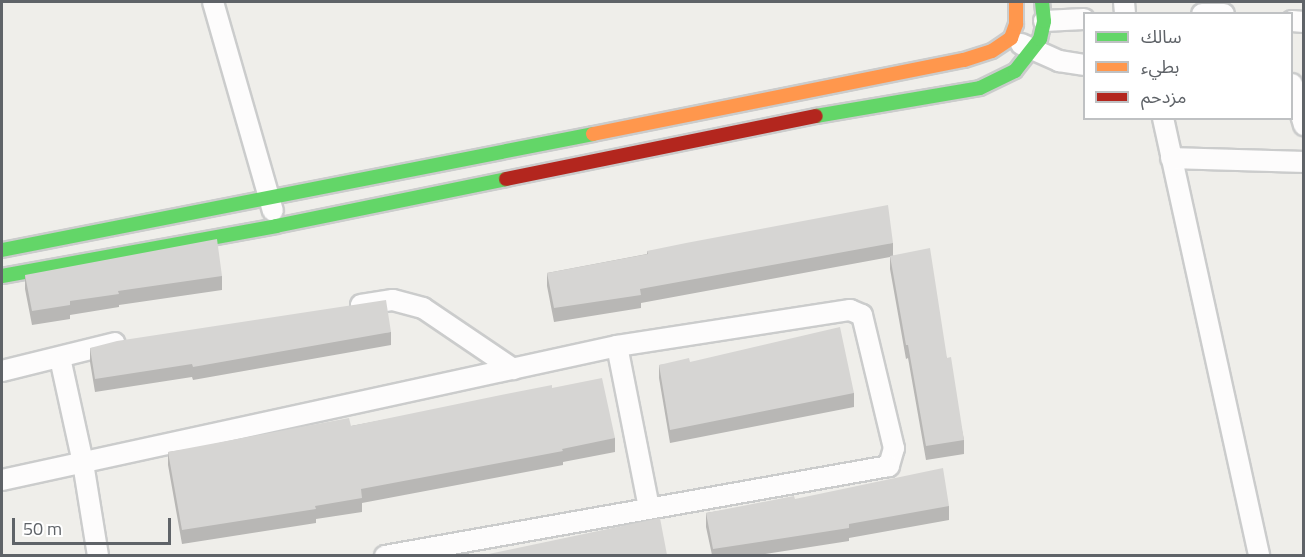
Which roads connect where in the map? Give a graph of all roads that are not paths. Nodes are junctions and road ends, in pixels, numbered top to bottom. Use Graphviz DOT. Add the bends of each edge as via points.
graph roads {
  1 [pos="213,2"];
  2 [pos="1016,2"];
  3 [pos="1042,2"];
  4 [pos="1083,19"];
  5 [pos="1044,21"];
  6 [pos="1011,38"];
  7 [pos="1032,51"];
  8 [pos="1083,65"];
  9 [pos="1293,87"];
  10 [pos="1163,120"];
  11 [pos="661,121"];
  12 [pos="1304,125"];
  13 [pos="666,146"];
  14 [pos="1171,158"];
  15 [pos="1304,162"];
  16 [pos="270,199"];
  17 [pos="276,226"];
  18 [pos="2,250"];
  19 [pos="2,276"];
  20 [pos="346,308"];
  21 [pos="138,339"];
  22 [pos="617,346"];
  23 [pos="60,358"];
  24 [pos="513,369"];
  25 [pos="2,371"];
  26 [pos="83,463"];
  27 [pos="2,480"];
  28 [pos="649,507"];
  29 [pos="98,555"];
  30 [pos="385,555"];
  31 [pos="1259,555"];
  1 -- 16 [label="street"];
  2 -- 6 [label="street" via="1017,24"];
  3 -- 5 [label="street"];
  4 -- 5 [label="street"];
  5 -- 7 [label="street"];
  6 -- 7 [label="street"];
  6 -- 11 [label="street" via="992,51 964,60"];
  7 -- 8 [label="street"];
  7 -- 13 [label="street" via="1015,71 980,88"];
  9 -- 12 [label="street"];
  10 -- 14 [label="street"];
  11 -- 13 [label="street"];
  11 -- 16 [label="street"];
  13 -- 17 [label="street"];
  14 -- 15 [label="street"];
  14 -- 31 [label="street"];
  16 -- 17 [label="street"];
  16 -- 18 [label="street"];
  17 -- 19 [label="street"];
  20 -- 24 [label="street" via="393,300 423,308"];
  21 -- 23 [label="street"];
  22 -- 24 [label="street"];
  22 -- 28 [label="street"];
  22 -- 28 [label="street" via="856,311 862,315 894,448 889,466"];
  23 -- 25 [label="street"];
  23 -- 26 [label="street"];
  24 -- 26 [label="street"];
  26 -- 27 [label="street"];
  26 -- 29 [label="street"];
  28 -- 30 [label="street"];
}
